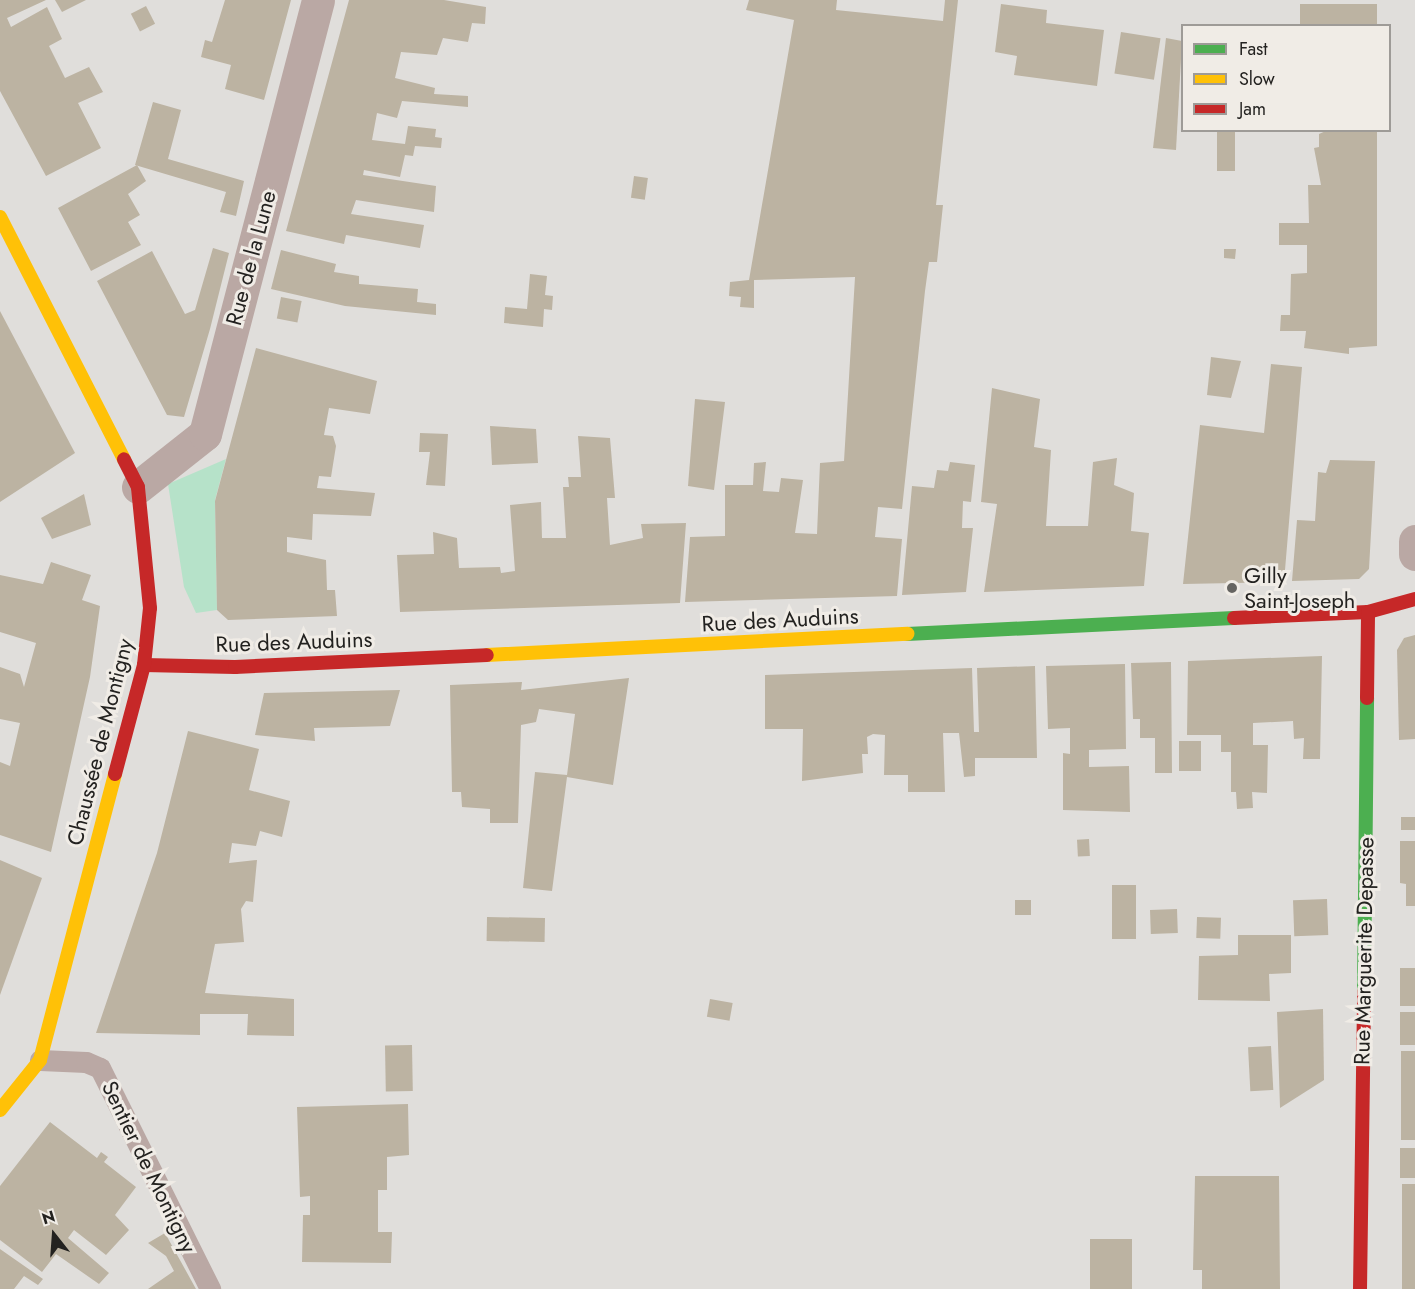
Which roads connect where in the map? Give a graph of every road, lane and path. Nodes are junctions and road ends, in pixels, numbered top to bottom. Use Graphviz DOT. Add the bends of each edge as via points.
graph roads {
  1 [pos="318,0"];
  2 [pos="0,216"];
  3 [pos="138,487"];
  4 [pos="1415,541"];
  5 [pos="1415,554"];
  6 [pos="1415,599"];
  7 [pos="1368,612"];
  8 [pos="144,665"];
  9 [pos="40,1060"];
  10 [pos="0,1110"];
  11 [pos="210,1289"];
  12 [pos="1360,1289"];
  1 -- 3 [label="street, Rue de la Lune" via="205,434"];
  2 -- 3 [label="street, Chaussée de Montigny"];
  3 -- 8 [label="street, Chaussée de Montigny" via="150,608"];
  4 -- 5 [label="street"];
  6 -- 7 [label="street, Rue des Auduins"];
  7 -- 8 [label="street, Rue des Auduins" via="235,667"];
  7 -- 12 [label="street, Rue Marguerite Depasse"];
  8 -- 9 [label="street, Chaussée de Montigny"];
  9 -- 10 [label="street, Chaussée de Montigny"];
  9 -- 11 [label="lane, Sentier de Montigny" via="86,1062 100,1068"];
}
